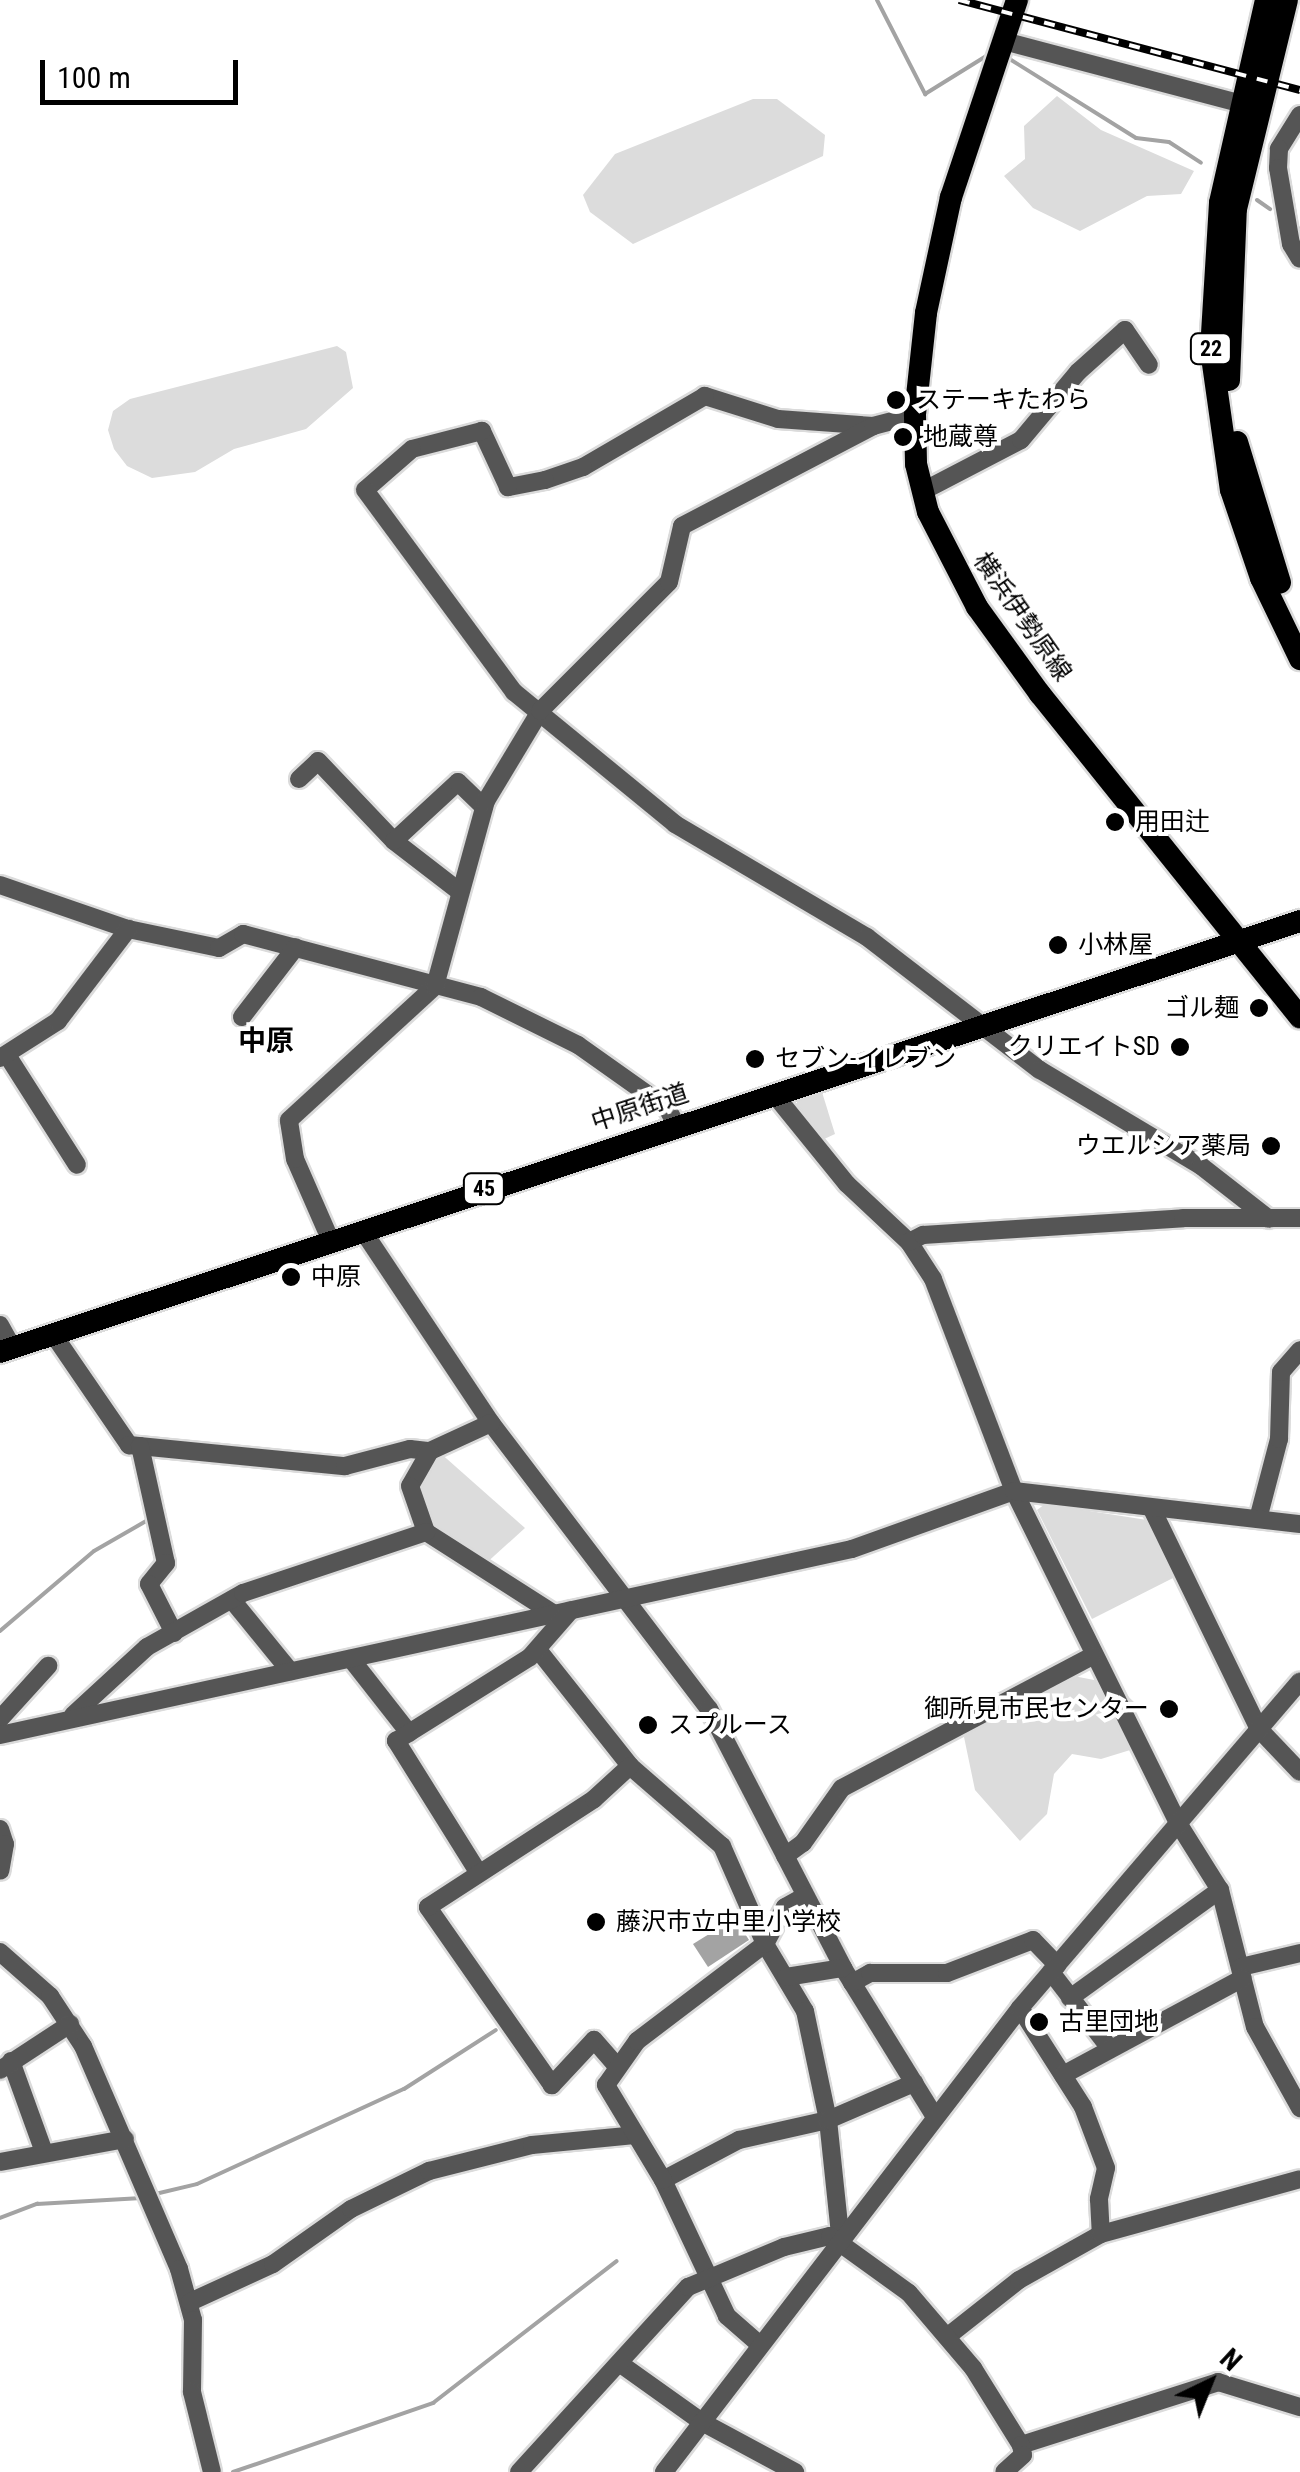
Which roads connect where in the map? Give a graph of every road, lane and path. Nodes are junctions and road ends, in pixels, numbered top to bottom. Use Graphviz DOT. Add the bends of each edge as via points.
graph roads {
  1 [pos="1017,0"];
  2 [pos="1266,0"];
  3 [pos="1287,0"];
  4 [pos="1000,51"];
  5 [pos="1250,106"];
  6 [pos="1297,117"];
  7 [pos="1300,259"];
  8 [pos="1149,365"];
  9 [pos="915,415"];
  10 [pos="873,426"];
  11 [pos="923,491"];
  12 [pos="1300,627"];
  13 [pos="1300,659"];
  14 [pos="540,711"];
  15 [pos="299,780"];
  16 [pos="484,807"];
  17 [pos="394,841"];
  18 [pos="0,885"];
  19 [pos="459,890"];
  20 [pos="1300,921"];
  21 [pos="128,929"];
  22 [pos="1242,942"];
  23 [pos="296,947"];
  24 [pos="434,986"];
  25 [pos="242,1016"];
  26 [pos="1300,1017"];
  27 [pos="986,1024"];
  28 [pos="4,1057"];
  29 [pos="774,1094"];
  30 [pos="676,1124"];
  31 [pos="76,1164"];
  32 [pos="1268,1218"];
  33 [pos="1300,1218"];
  34 [pos="363,1231"];
  35 [pos="330,1239"];
  36 [pos="909,1242"];
  37 [pos="0,1325"];
  38 [pos="52,1334"];
  39 [pos="6,1350"];
  40 [pos="1300,1350"];
  41 [pos="491,1423"];
  42 [pos="140,1446"];
  43 [pos="430,1451"];
  44 [pos="1014,1491"];
  45 [pos="1152,1509"];
  46 [pos="1258,1519"];
  47 [pos="1300,1524"];
  48 [pos="426,1532"];
  49 [pos="624,1598"];
  50 [pos="232,1600"];
  51 [pos="562,1612"];
  52 [pos="174,1633"];
  53 [pos="539,1651"];
  54 [pos="1092,1656"];
  55 [pos="351,1658"];
  56 [pos="48,1666"];
  57 [pos="290,1671"];
  58 [pos="1300,1681"];
  59 [pos="70,1718"];
  60 [pos="0,1719"];
  61 [pos="1259,1729"];
  62 [pos="409,1733"];
  63 [pos="0,1734"];
  64 [pos="630,1766"];
  65 [pos="1300,1772"];
  66 [pos="1178,1824"];
  67 [pos="0,1830"];
  68 [pos="785,1856"];
  69 [pos="0,1871"];
  70 [pos="478,1872"];
  71 [pos="1220,1890"];
  72 [pos="805,1896"];
  73 [pos="765,1944"];
  74 [pos="0,1952"];
  75 [pos="1300,1952"];
  76 [pos="1054,1968"];
  77 [pos="1242,1973"];
  78 [pos="786,1976"];
  79 [pos="848,1976"];
  80 [pos="1070,1998"];
  81 [pos="1020,2008"];
  82 [pos="70,2024"];
  83 [pos="1108,2046"];
  84 [pos="615,2064"];
  85 [pos="6,2065"];
  86 [pos="1063,2075"];
  87 [pos="914,2083"];
  88 [pos="1300,2108"];
  89 [pos="936,2118"];
  90 [pos="828,2120"];
  91 [pos="635,2135"];
  92 [pos="125,2139"];
  93 [pos="44,2152"];
  94 [pos="0,2162"];
  95 [pos="1300,2179"];
  96 [pos="663,2180"];
  97 [pos="1101,2234"];
  98 [pos="841,2244"];
  99 [pos="707,2277"];
  100 [pos="190,2302"];
  101 [pos="948,2336"];
  102 [pos="759,2344"];
  103 [pos="622,2365"];
  104 [pos="1300,2407"];
  105 [pos="702,2422"];
  106 [pos="1021,2444"];
  107 [pos="212,2472"];
  108 [pos="520,2472"];
  109 [pos="664,2472"];
  110 [pos="795,2472"];
  111 [pos="1004,2472"];
  1 -- 4 [label="main road, 横浜伊勢原線"];
  2 -- 5 [label="main road, 22"];
  3 -- 5 [label="main road, 22"];
  4 -- 5 [label="street"];
  4 -- 9 [label="main road, 横浜伊勢原線" via="941,235"];
  5 -- 6 [label="street"];
  5 -- 12 [label="main road, 22" via="1227,354 1245,479"];
  5 -- 13 [label="main road, 22" via="1213,274 1219,427 1231,490 1261,578"];
  6 -- 7 [label="street" via="1278,168 1291,244"];
  8 -- 11 [label="street" via="1125,330 1020,440"];
  9 -- 10 [label="street"];
  9 -- 11 [label="main road, 横浜伊勢原線"];
  10 -- 14 [label="street" via="682,526 669,582"];
  10 -- 14 [label="street" via="778,420 705,396 583,467 545,480 508,487 482,431 412,449 379,475 364,490 494,669"];
  11 -- 22 [label="main road, 横浜伊勢原線" via="948,558 976,606 1154,840"];
  14 -- 16 [label="street"];
  14 -- 27 [label="street" via="675,824 788,886"];
  15 -- 17 [label="street" via="318,761"];
  16 -- 17 [label="street" via="458,782"];
  16 -- 19 [label="street"];
  17 -- 19 [label="street"];
  18 -- 21 [label="street"];
  19 -- 24 [label="street"];
  20 -- 22 [label="main road, 中原街道 / 45"];
  21 -- 23 [label="street" via="219,948 244,934"];
  21 -- 28 [label="street" via="58,1022"];
  22 -- 26 [label="main road, 横浜伊勢原線"];
  22 -- 27 [label="main road, 中原街道 / 45"];
  23 -- 24 [label="street"];
  23 -- 25 [label="street"];
  24 -- 30 [label="street" via="480,998 578,1045 667,1108"];
  24 -- 35 [label="street" via="290,1120 295,1158"];
  27 -- 29 [label="main road, 中原街道 / 45"];
  27 -- 32 [label="street" via="1040,1070 1201,1166"];
  28 -- 31 [label="street"];
  29 -- 30 [label="main road, 中原街道 / 45"];
  29 -- 36 [label="street" via="846,1184"];
  30 -- 34 [label="main road, 中原街道 / 45"];
  32 -- 33 [label="street"];
  32 -- 36 [label="street" via="979,1231"];
  34 -- 35 [label="main road, 中原街道 / 45"];
  34 -- 41 [label="street"];
  35 -- 38 [label="main road, 中原街道 / 45"];
  36 -- 44 [label="street" via="952,1320"];
  37 -- 39 [label="street"];
  38 -- 39 [label="main road, 中原街道 / 45"];
  38 -- 42 [label="street" via="104,1402 120,1437"];
  40 -- 46 [label="street" via="1281,1372 1279,1439"];
  41 -- 43 [label="street"];
  41 -- 49 [label="street"];
  42 -- 43 [label="street" via="311,1467"];
  42 -- 52 [label="street" via="166,1563 149,1584"];
  43 -- 48 [label="street" via="410,1486"];
  44 -- 45 [label="street"];
  44 -- 49 [label="street" via="866,1544"];
  44 -- 54 [label="street"];
  45 -- 46 [label="street"];
  45 -- 61 [label="street"];
  46 -- 47 [label="street"];
  48 -- 50 [label="street"];
  48 -- 51 [label="street"];
  49 -- 51 [label="street"];
  49 -- 68 [label="street" via="723,1731"];
  50 -- 52 [label="street"];
  50 -- 57 [label="street"];
  51 -- 53 [label="street"];
  51 -- 55 [label="street"];
  52 -- 59 [label="street" via="147,1647"];
  53 -- 62 [label="street"];
  53 -- 64 [label="street"];
  54 -- 66 [label="street"];
  54 -- 68 [label="street" via="842,1788 803,1844"];
  55 -- 57 [label="street"];
  55 -- 62 [label="street"];
  56 -- 60 [label="street"];
  57 -- 59 [label="street"];
  58 -- 61 [label="street"];
  59 -- 63 [label="street"];
  61 -- 65 [label="street"];
  61 -- 66 [label="street"];
  62 -- 70 [label="street" via="396,1741"];
  64 -- 70 [label="street" via="594,1800"];
  64 -- 73 [label="street" via="716,1836"];
  66 -- 71 [label="street"];
  66 -- 76 [label="street"];
  67 -- 69 [label="street"];
  68 -- 72 [label="street"];
  70 -- 84 [label="street" via="428,1906 521,2041 552,2084 594,2040"];
  71 -- 77 [label="street"];
  71 -- 80 [label="street"];
  72 -- 73 [label="street" via="785,1907"];
  72 -- 79 [label="street"];
  73 -- 78 [label="street"];
  73 -- 84 [label="street"];
  74 -- 82 [label="street" via="50,1996"];
  75 -- 77 [label="street"];
  76 -- 79 [label="street" via="1033,1940 948,1973"];
  76 -- 80 [label="street"];
  76 -- 81 [label="street"];
  77 -- 83 [label="street"];
  77 -- 88 [label="street" via="1270,2064"];
  78 -- 79 [label="street"];
  78 -- 90 [label="street" via="805,2011"];
  79 -- 87 [label="street"];
  80 -- 83 [label="street"];
  81 -- 86 [label="street"];
  81 -- 89 [label="street"];
  82 -- 85 [label="street"];
  82 -- 92 [label="street"];
  83 -- 86 [label="street"];
  84 -- 91 [label="street" via="606,2084"];
  85 -- 93 [label="street"];
  86 -- 97 [label="street" via="1106,2168"];
  87 -- 89 [label="street"];
  87 -- 90 [label="street"];
  89 -- 98 [label="street"];
  90 -- 96 [label="street" via="772,2128"];
  90 -- 98 [label="street"];
  91 -- 96 [label="street"];
  91 -- 100 [label="street" via="532,2145 430,2171 351,2209 273,2264"];
  92 -- 93 [label="street"];
  92 -- 100 [label="street"];
  93 -- 94 [label="street"];
  95 -- 97 [label="street"];
  96 -- 99 [label="street"];
  97 -- 101 [label="street" via="1034,2270"];
  98 -- 99 [label="street" via="830,2236 803,2241"];
  98 -- 101 [label="street" via="910,2293"];
  98 -- 102 [label="street"];
  99 -- 102 [label="street" via="727,2316"];
  99 -- 103 [label="street" via="672,2300"];
  100 -- 107 [label="street" via="190,2381"];
  101 -- 106 [label="street"];
  102 -- 105 [label="street"];
  103 -- 105 [label="street"];
  103 -- 108 [label="street"];
  104 -- 106 [label="street" via="1218,2382"];
  105 -- 109 [label="street"];
  105 -- 110 [label="street"];
  106 -- 111 [label="street" via="1022,2455"];
}
